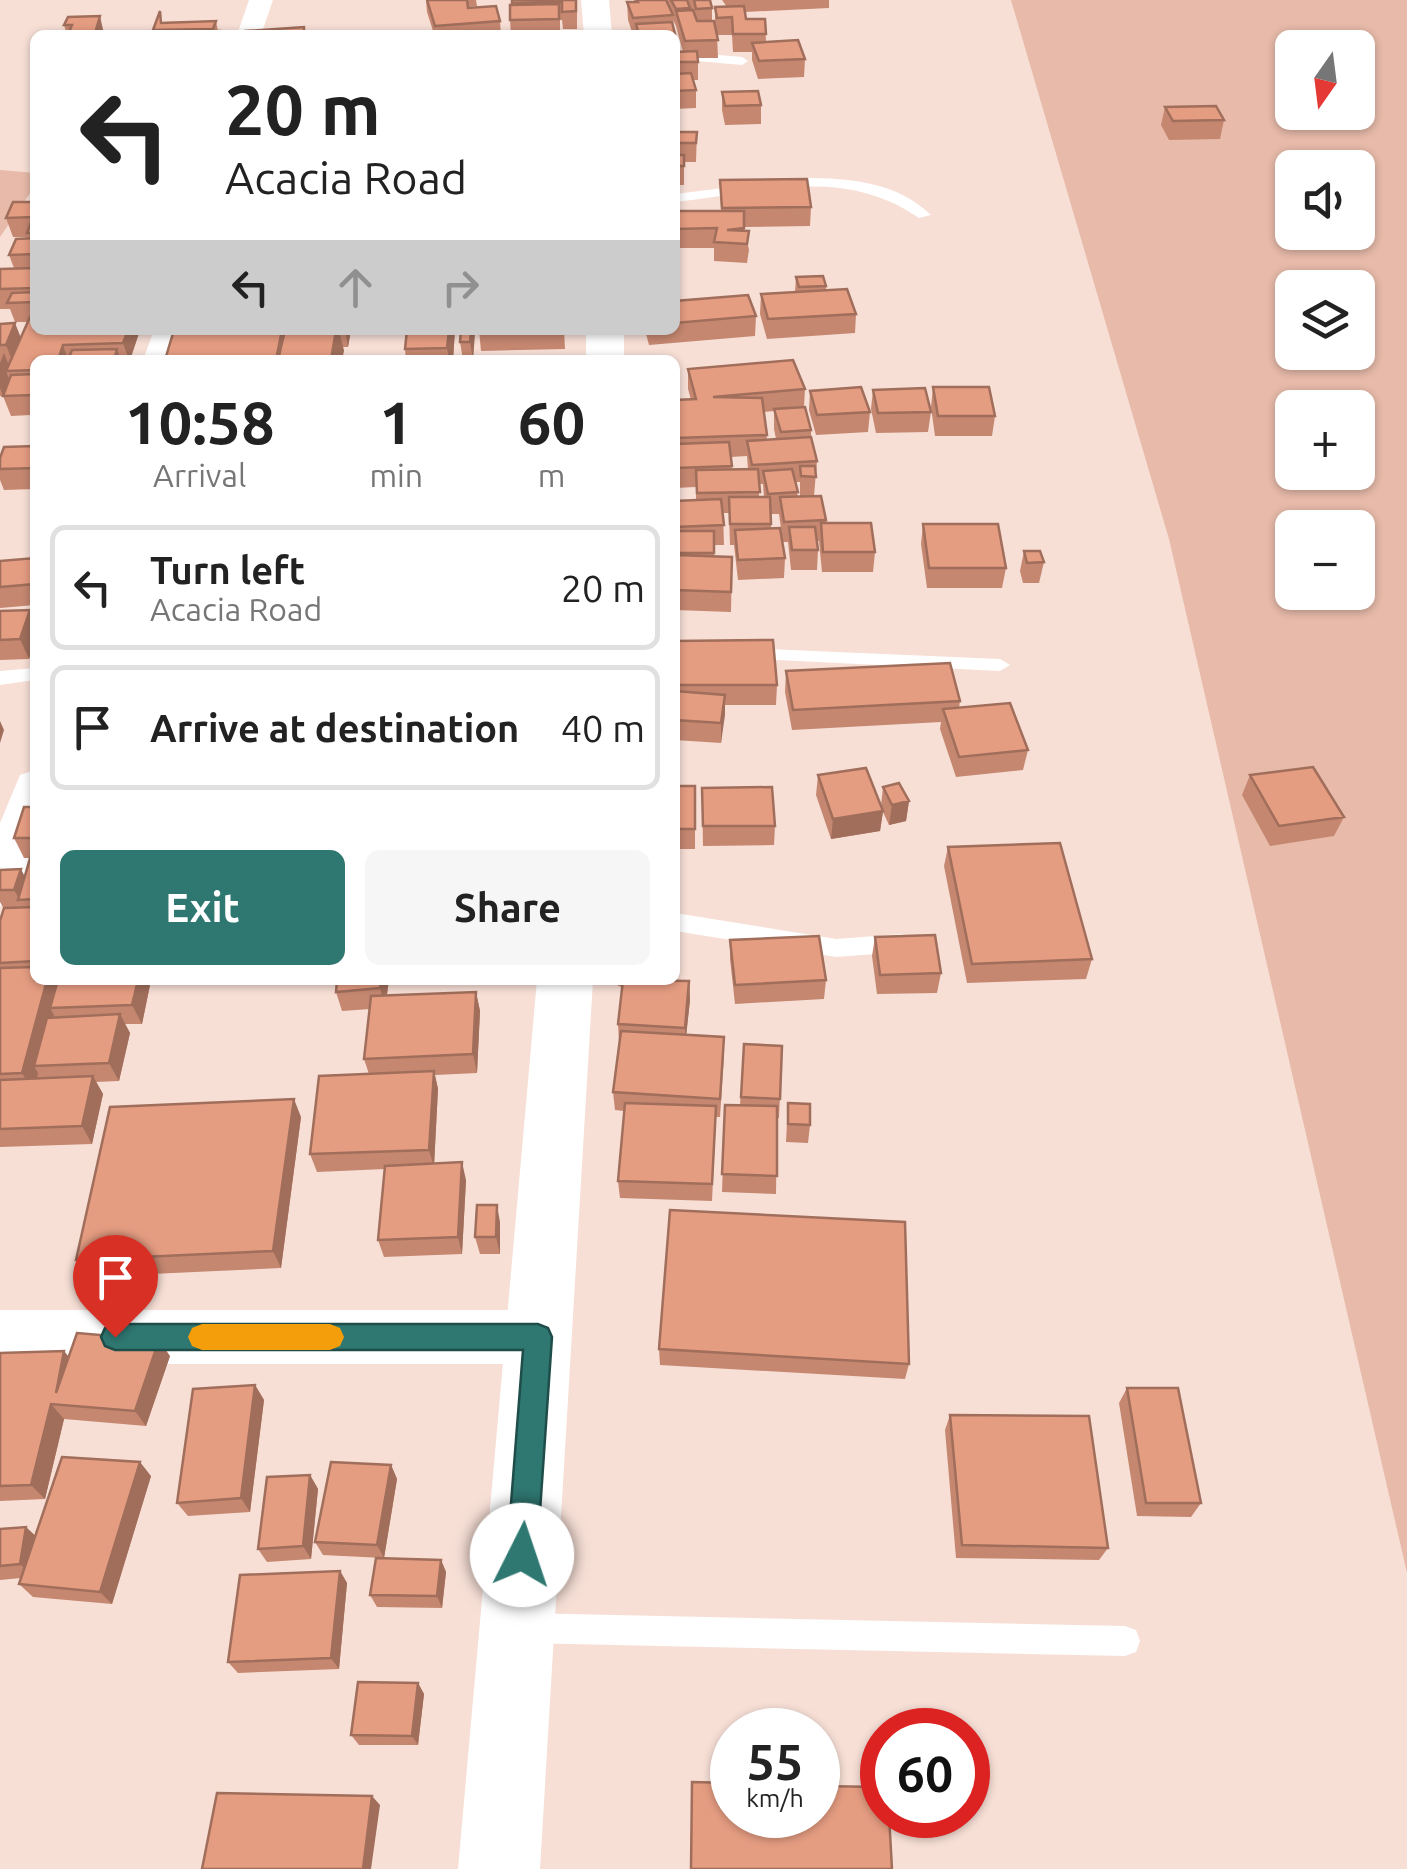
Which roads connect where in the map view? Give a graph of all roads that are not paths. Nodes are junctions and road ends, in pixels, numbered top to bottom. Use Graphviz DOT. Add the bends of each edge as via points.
graph roads {
  1 [pos="261,0"];
  2 [pos="596,0"];
  3 [pos="251,30"];
  4 [pos="598,30"];
  5 [pos="680,55"];
  6 [pos="742,61"];
  7 [pos="680,197"];
  8 [pos="924,215"];
  9 [pos="713,653"];
  10 [pos="1000,665"];
  11 [pos="30,675"];
  12 [pos="0,678"];
  13 [pos="30,801"];
  14 [pos="0,888"];
  15 [pos="680,923"];
  16 [pos="930,941"];
  17 [pos="565,985"];
  18 [pos="0,1337"];
  19 [pos="538,1337"];
  20 [pos="517,1628"];
  21 [pos="1125,1642"];
  22 [pos="499,1869"];
  1 -- 3 [label="street"];
  2 -- 4 [label="main road"];
  5 -- 6 [label="lane"];
  7 -- 8 [label="lane" via="846,184 902,195"];
  9 -- 10 [label="lane"];
  11 -- 12 [label="lane"];
  13 -- 14 [label="street"];
  15 -- 16 [label="lane" via="836,948"];
  17 -- 19 [label="main road"];
  18 -- 19 [label="street"];
  19 -- 20 [label="main road"];
  20 -- 21 [label="lane"];
  20 -- 22 [label="main road"];
}
